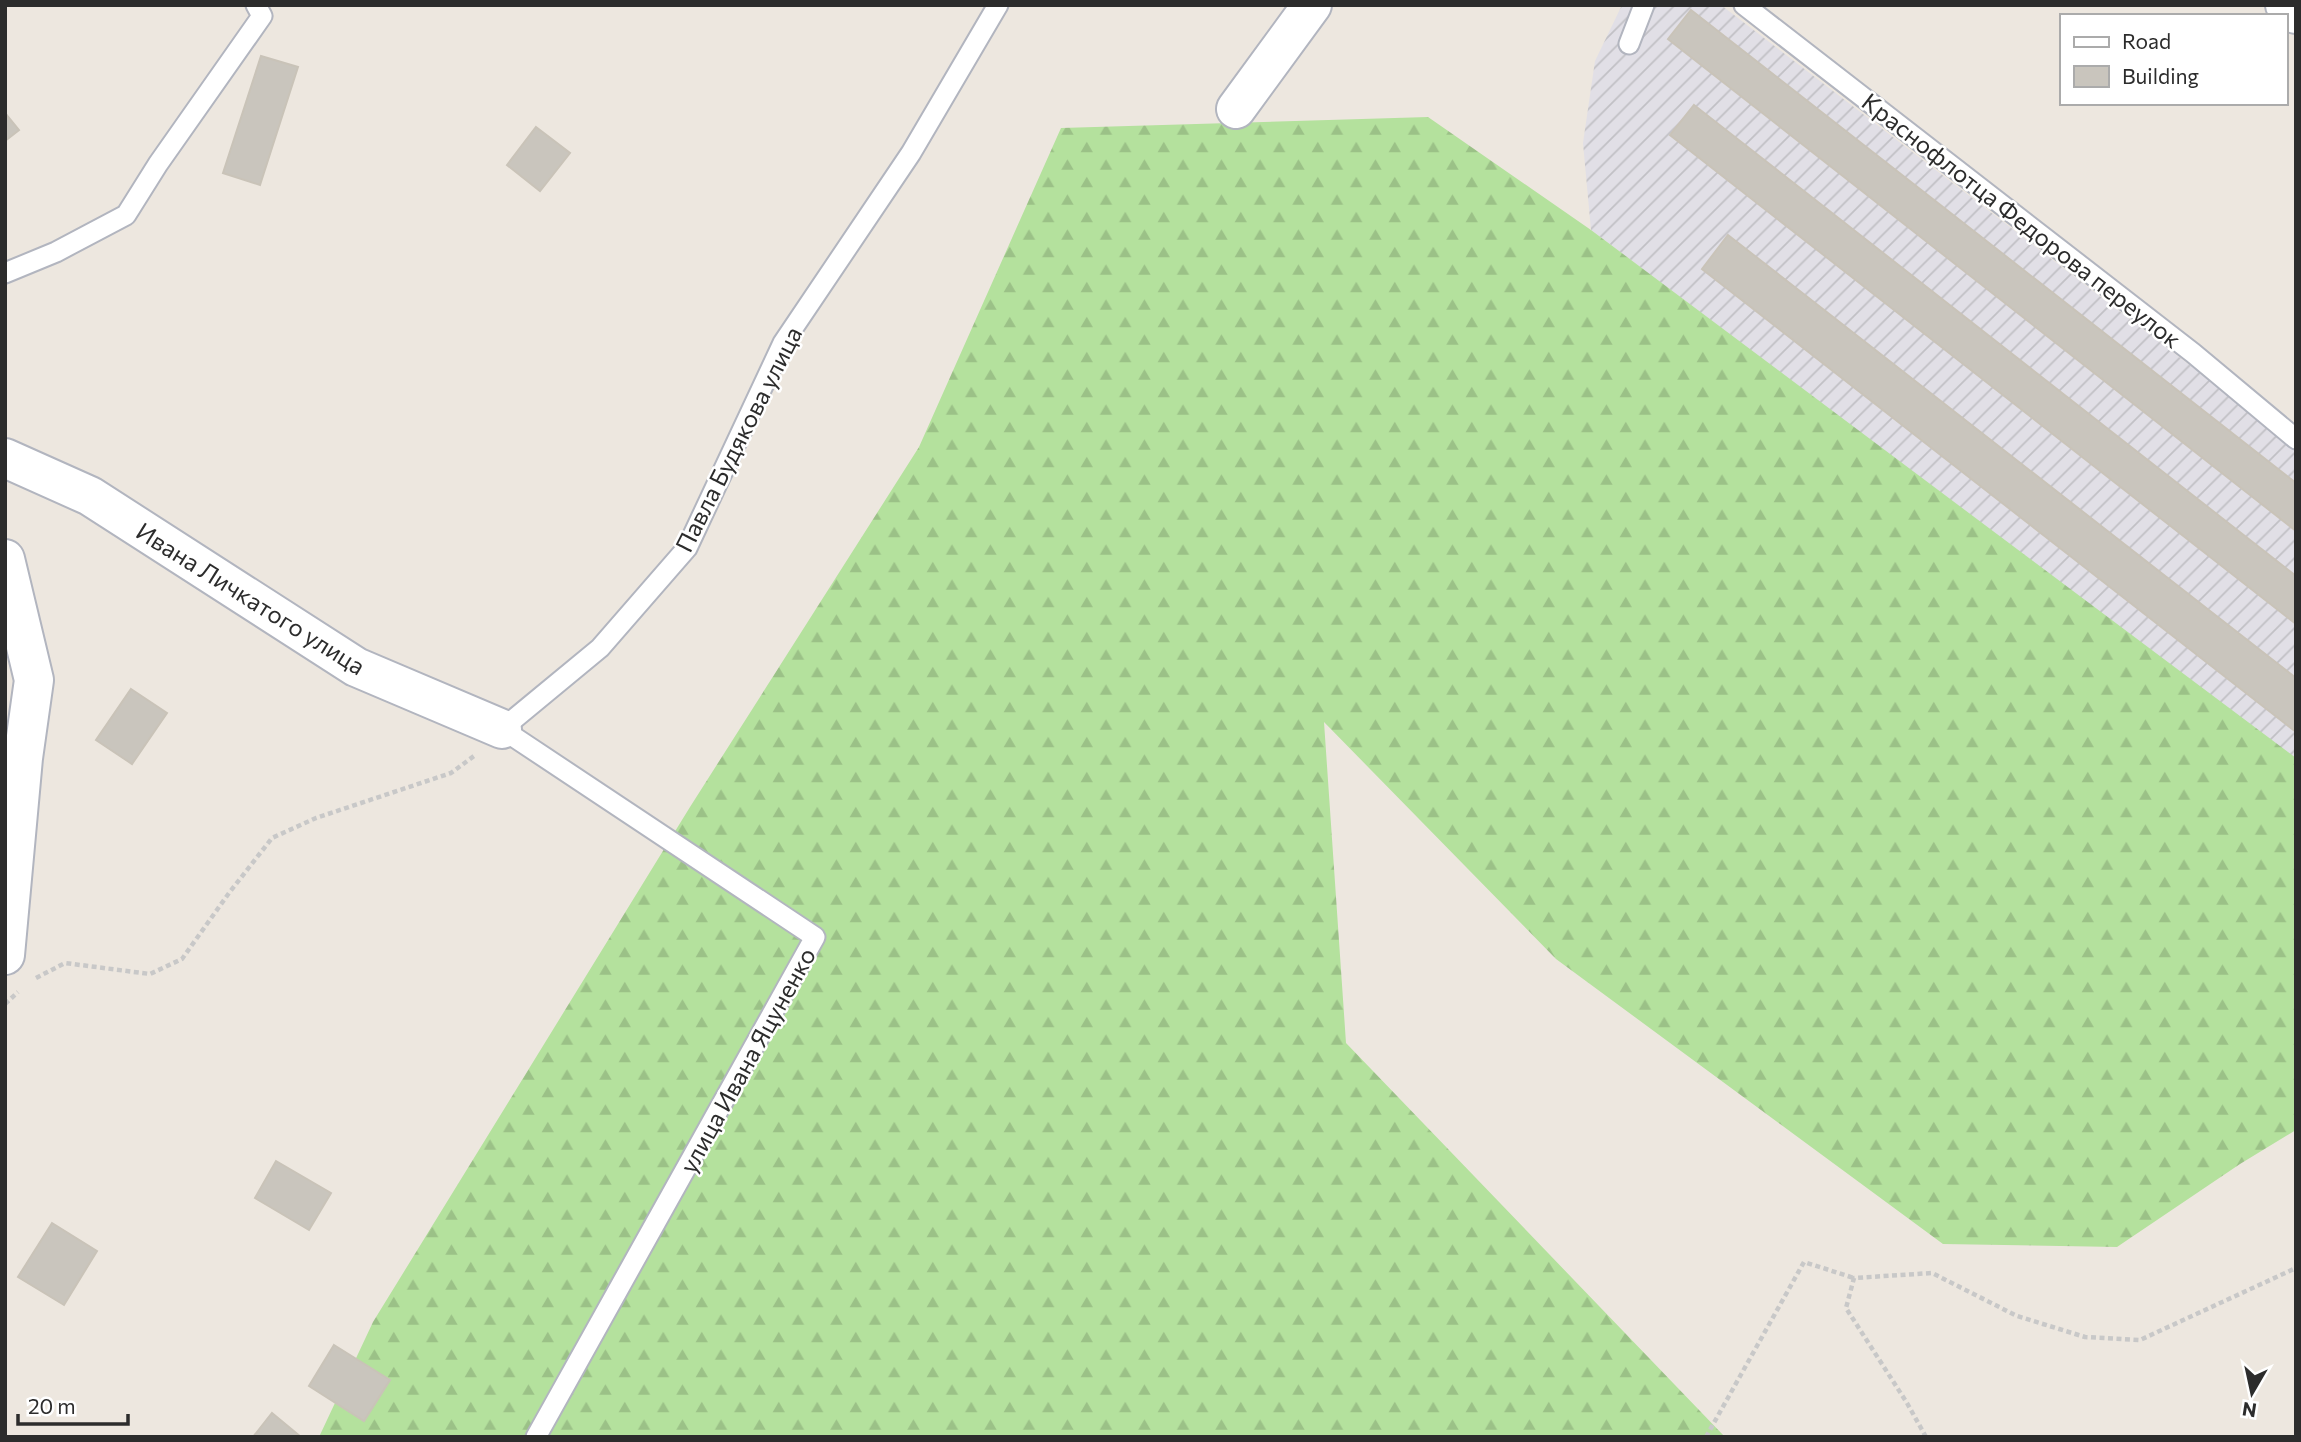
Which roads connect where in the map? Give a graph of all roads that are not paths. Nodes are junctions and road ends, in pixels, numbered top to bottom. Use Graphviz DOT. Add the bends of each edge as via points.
graph roads {
  1 [pos="256,5"];
  2 [pos="999,5"];
  3 [pos="1312,5"];
  4 [pos="1644,5"];
  5 [pos="1744,5"];
  6 [pos="2285,5"];
  7 [pos="2296,13"];
  8 [pos="1629,44"];
  9 [pos="1236,109"];
  10 [pos="5,273"];
  11 [pos="2296,439"];
  12 [pos="5,458"];
  13 [pos="5,559"];
  14 [pos="502,729"];
  15 [pos="14,970"];
  16 [pos="536,1437"];
  1 -- 10 [label="lane" via="262,16 126,215"];
  2 -- 14 [label="lane, Павла Будякова улица" via="911,153 783,343 687,548 600,648"];
  3 -- 9 [label="street"];
  4 -- 8 [label="lane"];
  5 -- 11 [label="lane, Краснофлотца Федорова переулок" via="2193,353"];
  6 -- 7 [label="street"];
  12 -- 14 [label="street, Ивана Личкатого улица" via="90,496 356,667"];
  13 -- 15 [label="street" via="34,680 23,758"];
  14 -- 16 [label="lane, улица Ивана Яцуненко" via="815,937"];
}
